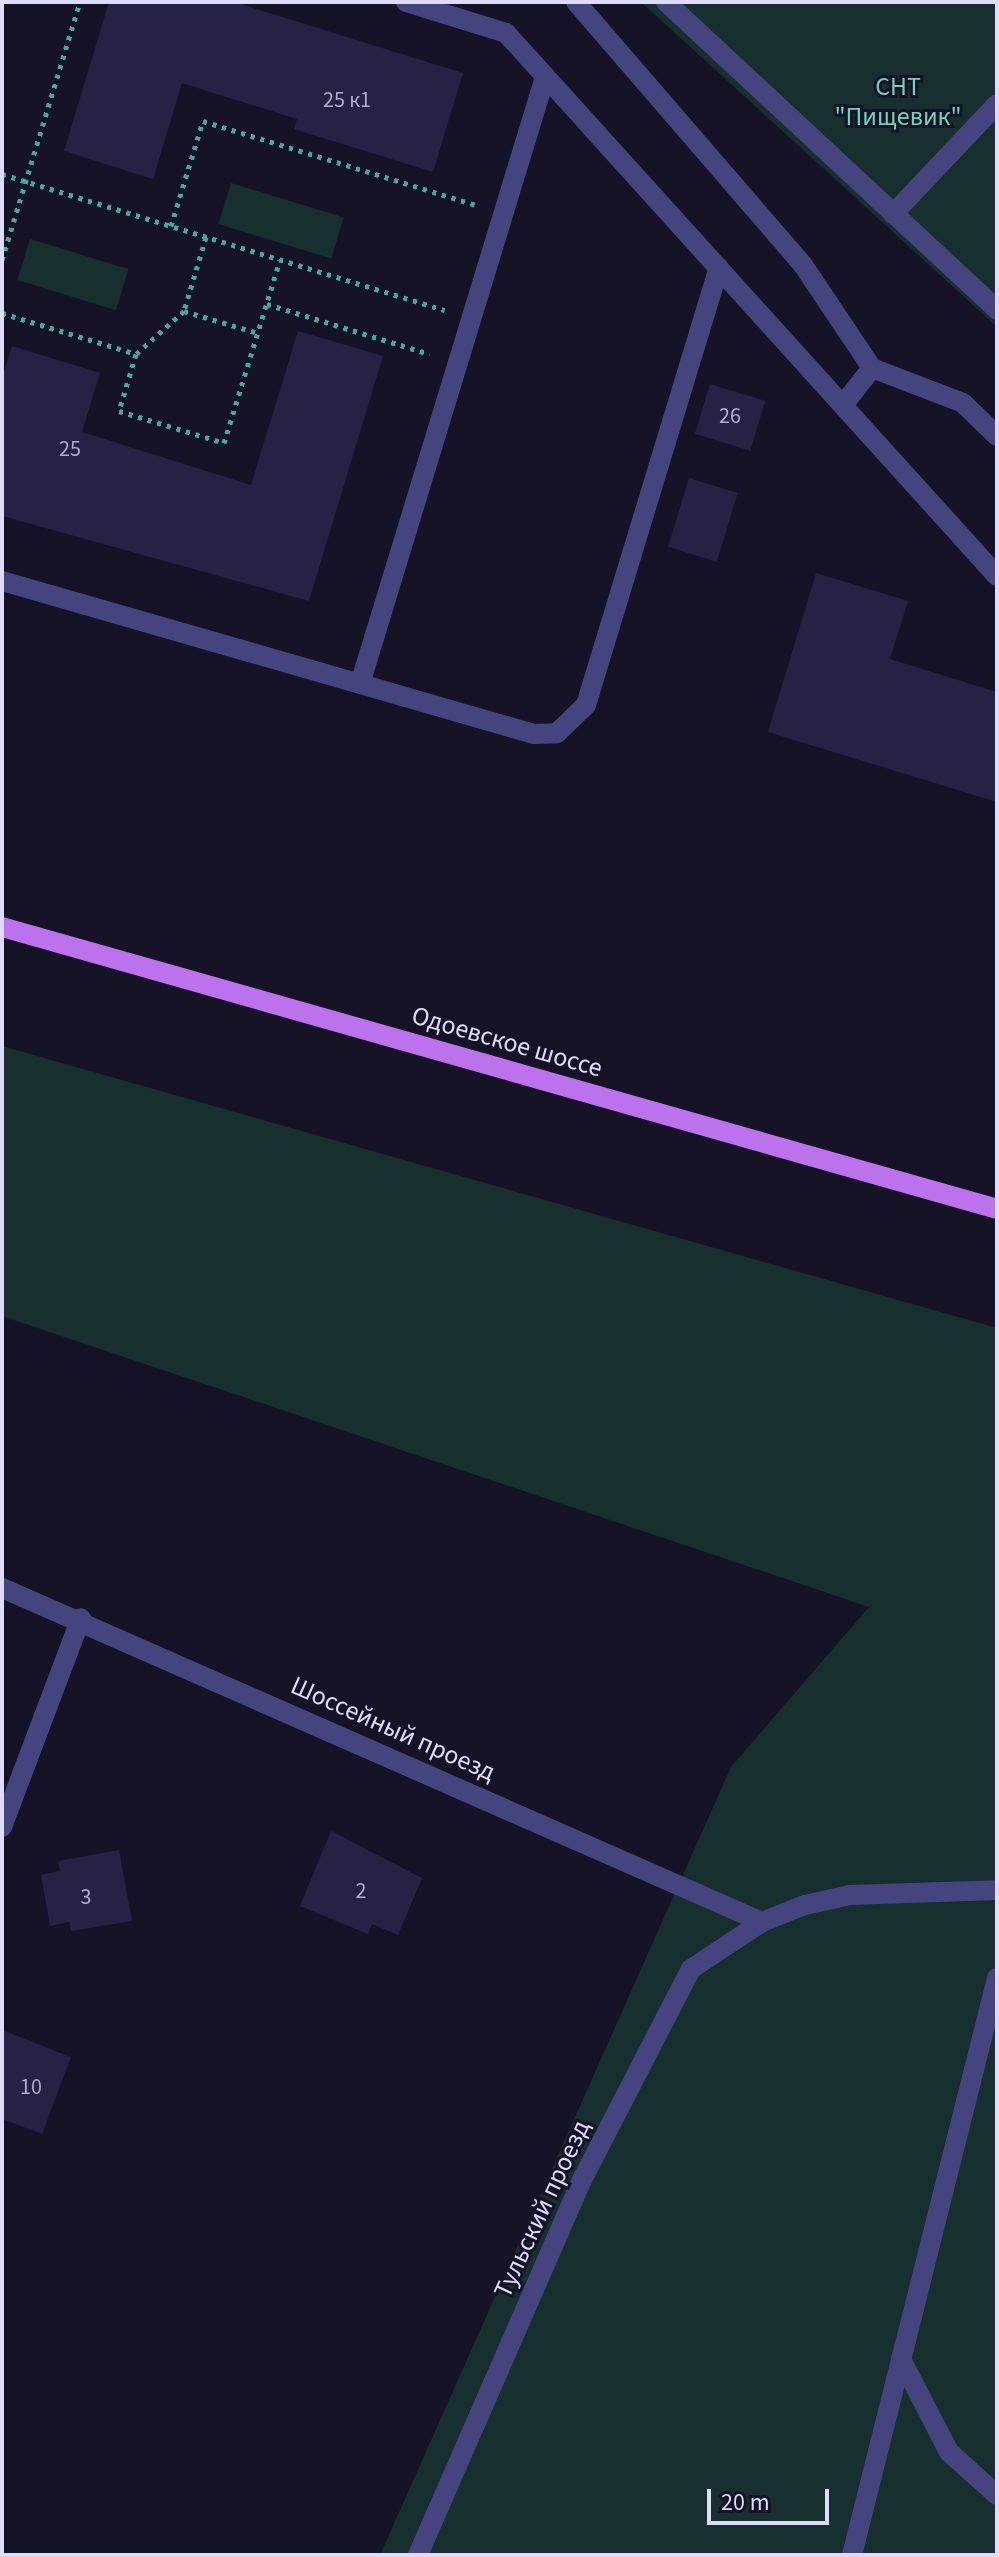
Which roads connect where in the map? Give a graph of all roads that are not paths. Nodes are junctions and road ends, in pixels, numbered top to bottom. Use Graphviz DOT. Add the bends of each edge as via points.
graph roads {
  1 [pos="406,2"];
  2 [pos="576,2"];
  3 [pos="666,2"];
  4 [pos="545,77"];
  5 [pos="997,104"];
  6 [pos="893,214"];
  7 [pos="719,268"];
  8 [pos="997,310"];
  9 [pos="872,368"];
  10 [pos="843,405"];
  11 [pos="997,436"];
  12 [pos="997,576"];
  13 [pos="2,581"];
  14 [pos="360,684"];
  15 [pos="2,927"];
  16 [pos="997,1209"];
  17 [pos="2,1588"];
  18 [pos="81,1618"];
  19 [pos="2,1827"];
  20 [pos="997,1890"];
  21 [pos="762,1922"];
  22 [pos="997,1982"];
  23 [pos="901,2359"];
  24 [pos="997,2495"];
  25 [pos="418,2555"];
  26 [pos="852,2555"];
  1 -- 4 [label="street" via="506,33"];
  2 -- 9 [label="street" via="803,265"];
  3 -- 6 [label="street"];
  4 -- 7 [label="street"];
  4 -- 14 [label="street"];
  5 -- 6 [label="street"];
  6 -- 8 [label="street"];
  7 -- 10 [label="street"];
  7 -- 14 [label="street" via="586,705 573,724 534,734"];
  9 -- 10 [label="street"];
  9 -- 11 [label="street" via="963,403"];
  10 -- 12 [label="street"];
  13 -- 14 [label="street"];
  15 -- 16 [label="main road, Одоевское шоссе"];
  17 -- 18 [label="street, Шоссейный проезд"];
  18 -- 19 [label="street"];
  18 -- 21 [label="street, Шоссейный проезд"];
  20 -- 21 [label="street, Тульский проезд" via="850,1895"];
  21 -- 25 [label="street, Тульский проезд" via="681,1980 576,2195"];
  22 -- 23 [label="street"];
  23 -- 24 [label="street" via="949,2452"];
  23 -- 26 [label="street"];
}
